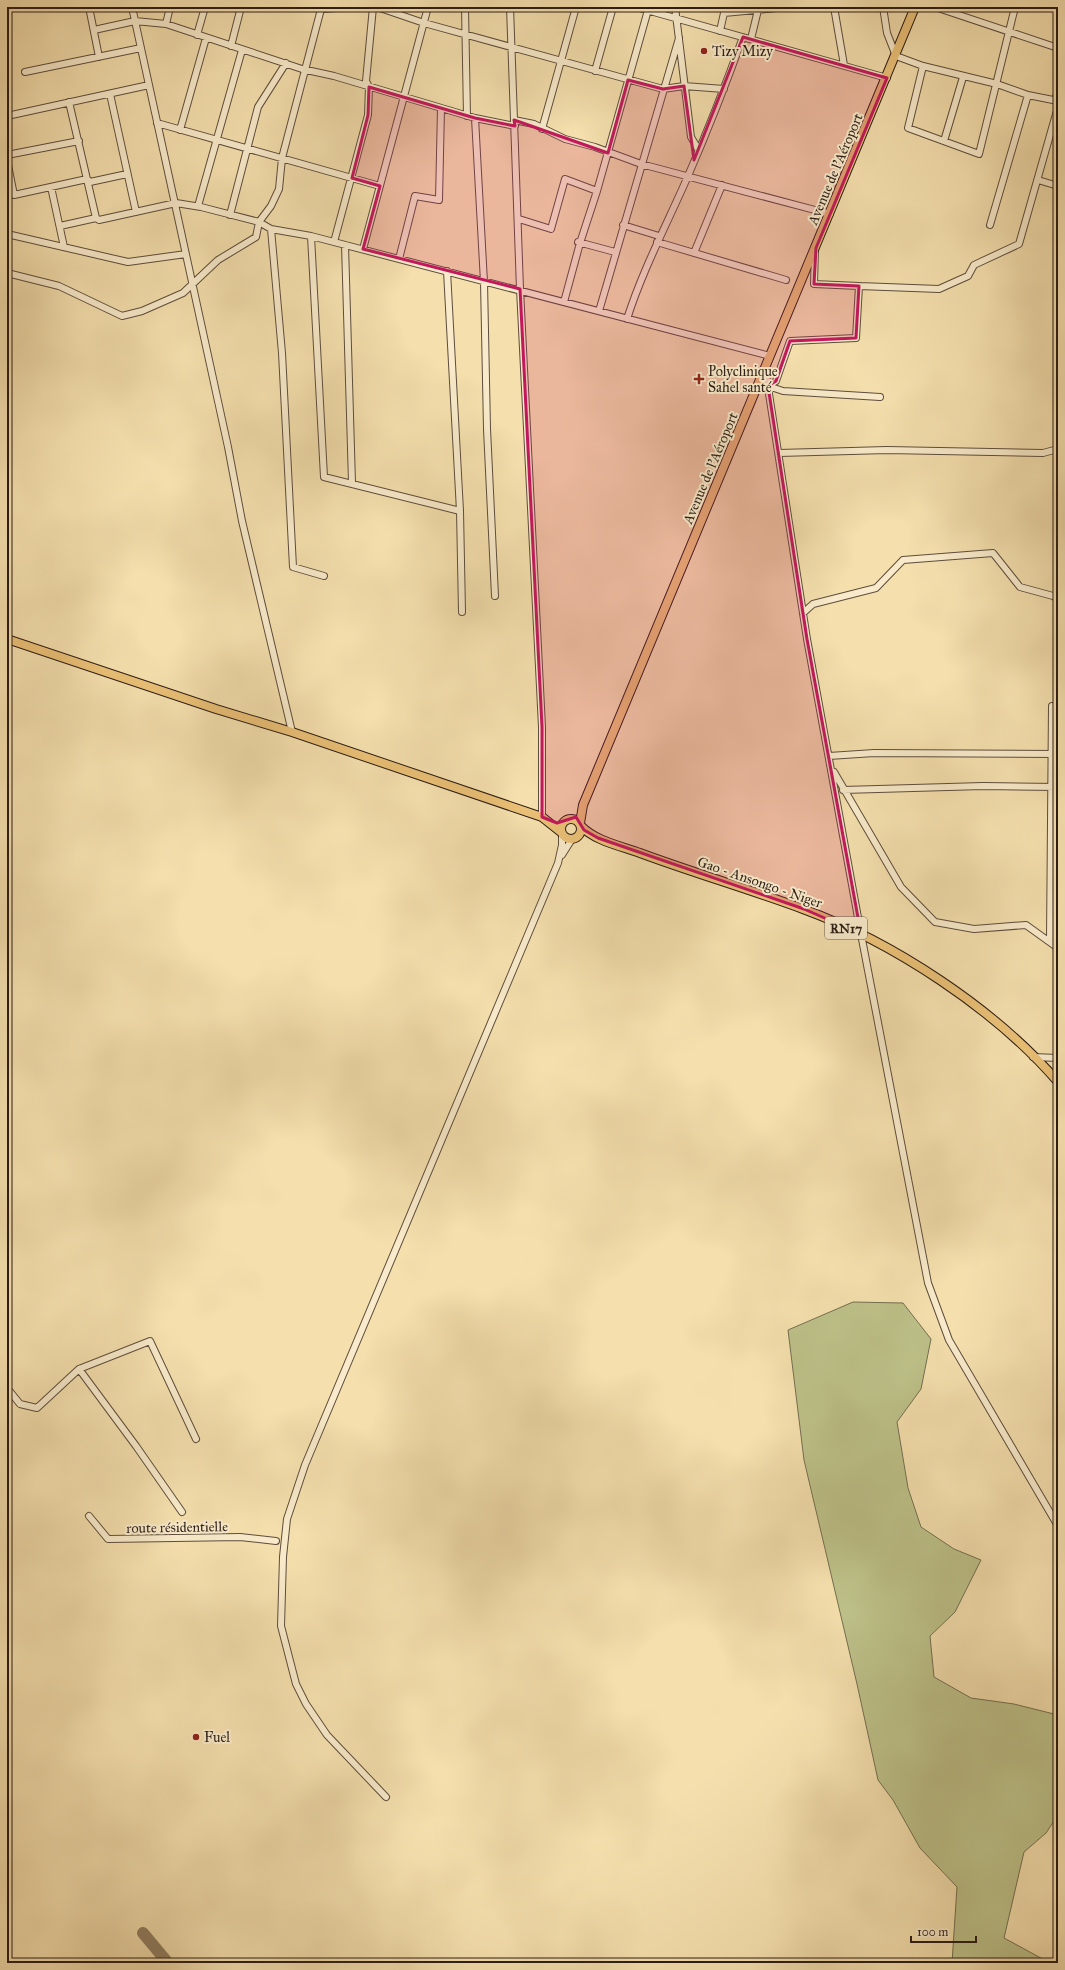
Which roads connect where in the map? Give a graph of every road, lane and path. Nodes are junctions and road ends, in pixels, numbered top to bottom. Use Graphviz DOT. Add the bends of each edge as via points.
graph roads {
  1 [pos="89,7"];
  2 [pos="132,7"];
  3 [pos="170,7"];
  4 [pos="205,7"];
  5 [pos="241,7"];
  6 [pos="353,7"];
  7 [pos="373,7"];
  8 [pos="377,7"];
  9 [pos="428,7"];
  10 [pos="465,7"];
  11 [pos="510,7"];
  12 [pos="576,7"];
  13 [pos="613,7"];
  14 [pos="636,7"];
  15 [pos="675,7"];
  16 [pos="782,7"];
  17 [pos="787,7"];
  18 [pos="834,7"];
  19 [pos="883,7"];
  20 [pos="915,7"];
  21 [pos="935,7"];
  22 [pos="1015,7"];
  23 [pos="648,10"];
  24 [pos="723,10"];
  25 [pos="758,10"];
  26 [pos="676,18"];
  27 [pos="136,21"];
  28 [pos="424,23"];
  29 [pos="166,24"];
  30 [pos="94,30"];
  31 [pos="720,30"];
  32 [pos="1009,30"];
  33 [pos="197,35"];
  34 [pos="465,35"];
  35 [pos="743,37"];
  36 [pos="206,38"];
  37 [pos="679,38"];
  38 [pos="751,39"];
  39 [pos="231,46"];
  40 [pos="512,46"];
  41 [pos="141,48"];
  42 [pos="1058,48"];
  43 [pos="242,50"];
  44 [pos="896,56"];
  45 [pos="99,57"];
  46 [pos="560,61"];
  47 [pos="286,63"];
  48 [pos="844,65"];
  49 [pos="923,66"];
  50 [pos="304,69"];
  51 [pos="595,71"];
  52 [pos="25,72"];
  53 [pos="963,77"];
  54 [pos="887,78"];
  55 [pos="628,80"];
  56 [pos="997,84"];
  57 [pos="149,85"];
  58 [pos="684,86"];
  59 [pos="370,87"];
  60 [pos="663,89"];
  61 [pos="724,89"];
  62 [pos="1058,90"];
  63 [pos="110,94"];
  64 [pos="1028,95"];
  65 [pos="403,96"];
  66 [pos="69,102"];
  67 [pos="1057,103"];
  68 [pos="441,108"];
  69 [pos="7,116"];
  70 [pos="467,116"];
  71 [pos="475,118"];
  72 [pos="157,123"];
  73 [pos="514,123"];
  74 [pos="542,129"];
  75 [pos="180,130"];
  76 [pos="216,140"];
  77 [pos="79,141"];
  78 [pos="944,141"];
  79 [pos="248,149"];
  80 [pos="698,149"];
  81 [pos="608,153"];
  82 [pos="7,155"];
  83 [pos="282,158"];
  84 [pos="7,160"];
  85 [pos="641,164"];
  86 [pos="127,174"];
  87 [pos="688,176"];
  88 [pos="352,178"];
  89 [pos="87,179"];
  90 [pos="1038,180"];
  91 [pos="722,185"];
  92 [pos="380,186"];
  93 [pos="1058,186"];
  94 [pos="51,187"];
  95 [pos="597,191"];
  96 [pos="176,203"];
  97 [pos="198,206"];
  98 [pos="136,212"];
  99 [pos="230,214"];
  100 [pos="830,214"];
  101 [pos="96,218"];
  102 [pos="519,220"];
  103 [pos="259,222"];
  104 [pos="623,225"];
  105 [pos="990,225"];
  106 [pos="60,226"];
  107 [pos="271,229"];
  108 [pos="7,234"];
  109 [pos="311,236"];
  110 [pos="658,239"];
  111 [pos="334,242"];
  112 [pos="578,242"];
  113 [pos="345,245"];
  114 [pos="64,247"];
  115 [pos="816,248"];
  116 [pos="363,250"];
  117 [pos="615,252"];
  118 [pos="694,253"];
  119 [pos="186,254"];
  120 [pos="399,259"];
  121 [pos="447,272"];
  122 [pos="7,273"];
  123 [pos="786,280"];
  124 [pos="484,282"];
  125 [pos="193,284"];
  126 [pos="859,286"];
  127 [pos="520,289"];
  128 [pos="564,302"];
  129 [pos="599,311"];
  130 [pos="627,319"];
  131 [pos="770,356"];
  132 [pos="766,368"];
  133 [pos="768,386"];
  134 [pos="880,397"];
  135 [pos="1058,449"];
  136 [pos="779,453"];
  137 [pos="352,483"];
  138 [pos="460,511"];
  139 [pos="324,576"];
  140 [pos="495,596"];
  141 [pos="1058,599"];
  142 [pos="462,612"];
  143 [pos="803,613"];
  144 [pos="7,639"];
  145 [pos="1052,706"];
  146 [pos="292,732"];
  147 [pos="1055,754"];
  148 [pos="829,756"];
  149 [pos="831,766"];
  150 [pos="1055,787"];
  151 [pos="843,790"];
  152 [pos="583,805"];
  153 [pos="544,819"];
  154 [pos="567,820"];
  155 [pos="580,824"];
  156 [pos="561,833"];
  157 [pos="575,838"];
  158 [pos="598,838"];
  159 [pos="560,858"];
  160 [pos="861,934"];
  161 [pos="1050,939"];
  162 [pos="1058,948"];
  163 [pos="1033,1057"];
  164 [pos="1058,1058"];
  165 [pos="1058,1082"];
  166 [pos="79,1369"];
  167 [pos="7,1388"];
  168 [pos="196,1439"];
  169 [pos="182,1512"];
  170 [pos="89,1516"];
  171 [pos="1058,1526"];
  172 [pos="276,1541"];
  173 [pos="386,1797"];
  1 -- 30 [label="street"];
  2 -- 27 [label="street"];
  3 -- 29 [label="street"];
  4 -- 33 [label="street"];
  5 -- 39 [label="street"];
  6 -- 50 [label="street" via="321,9"];
  7 -- 59 [label="street" via="366,81"];
  8 -- 28 [label="street"];
  9 -- 28 [label="street"];
  10 -- 34 [label="street"];
  11 -- 40 [label="street"];
  12 -- 46 [label="street"];
  13 -- 51 [label="street"];
  14 -- 23 [label="street"];
  15 -- 26 [label="street"];
  16 -- 17 [label="street"];
  16 -- 25 [label="street"];
  18 -- 48 [label="street"];
  19 -- 44 [label="street" via="887,33"];
  20 -- 44 [label="main road, Avenue de l'Aéroport"];
  21 -- 32 [label="street"];
  22 -- 32 [label="street"];
  23 -- 26 [label="street"];
  23 -- 55 [label="street"];
  24 -- 25 [label="street"];
  24 -- 31 [label="street"];
  25 -- 38 [label="street"];
  26 -- 31 [label="street"];
  26 -- 37 [label="street"];
  27 -- 29 [label="street"];
  27 -- 30 [label="street"];
  27 -- 41 [label="street"];
  28 -- 34 [label="street"];
  28 -- 65 [label="street"];
  29 -- 33 [label="street"];
  30 -- 45 [label="street"];
  31 -- 35 [label="street"];
  32 -- 42 [label="street"];
  32 -- 56 [label="street"];
  33 -- 36 [label="street"];
  34 -- 40 [label="street"];
  34 -- 70 [label="street"];
  35 -- 38 [label="street"];
  35 -- 61 [label="street"];
  36 -- 39 [label="street"];
  36 -- 75 [label="street"];
  37 -- 58 [label="street"];
  37 -- 60 [label="street"];
  38 -- 48 [label="street"];
  39 -- 43 [label="street"];
  40 -- 46 [label="street"];
  40 -- 73 [label="street"];
  41 -- 45 [label="street"];
  41 -- 57 [label="street"];
  43 -- 47 [label="street"];
  43 -- 76 [label="street"];
  44 -- 49 [label="street"];
  44 -- 54 [label="main road, Avenue de l'Aéroport"];
  45 -- 52 [label="street"];
  46 -- 51 [label="street"];
  46 -- 74 [label="street"];
  47 -- 50 [label="street"];
  47 -- 79 [label="street" via="258,107"];
  48 -- 54 [label="street"];
  49 -- 53 [label="street"];
  49 -- 78 [label="street" via="908,128"];
  50 -- 59 [label="street"];
  50 -- 83 [label="street"];
  51 -- 55 [label="street"];
  53 -- 56 [label="street"];
  53 -- 78 [label="street"];
  54 -- 100 [label="main road, Avenue de l'Aéroport"];
  55 -- 60 [label="street"];
  55 -- 81 [label="street"];
  56 -- 64 [label="street"];
  56 -- 78 [label="street" via="979,154"];
  57 -- 63 [label="street"];
  57 -- 72 [label="street"];
  58 -- 60 [label="street"];
  58 -- 61 [label="street"];
  58 -- 80 [label="street" via="691,137"];
  59 -- 65 [label="street"];
  59 -- 88 [label="street" via="368,115"];
  60 -- 85 [label="street"];
  61 -- 80 [label="street"];
  62 -- 67 [label="street"];
  63 -- 66 [label="street"];
  63 -- 86 [label="street"];
  64 -- 67 [label="street"];
  64 -- 105 [label="street"];
  65 -- 68 [label="street"];
  65 -- 92 [label="street"];
  66 -- 69 [label="street"];
  66 -- 77 [label="street"];
  67 -- 90 [label="street"];
  68 -- 70 [label="street"];
  68 -- 120 [label="street" via="439,200 414,196"];
  70 -- 71 [label="street"];
  71 -- 73 [label="street"];
  71 -- 124 [label="street"];
  72 -- 75 [label="street"];
  72 -- 96 [label="street"];
  73 -- 74 [label="street" via="534,124"];
  73 -- 102 [label="street"];
  74 -- 81 [label="street"];
  75 -- 76 [label="street"];
  76 -- 79 [label="street"];
  76 -- 97 [label="street"];
  77 -- 82 [label="street"];
  77 -- 89 [label="street"];
  79 -- 83 [label="street"];
  79 -- 99 [label="street"];
  80 -- 87 [label="street"];
  81 -- 85 [label="street"];
  81 -- 95 [label="street"];
  83 -- 88 [label="street"];
  83 -- 103 [label="street" via="279,189"];
  84 -- 94 [label="street" via="14,195"];
  85 -- 87 [label="street"];
  85 -- 104 [label="street"];
  86 -- 89 [label="street" via="90,182"];
  86 -- 98 [label="street"];
  87 -- 91 [label="street"];
  87 -- 110 [label="street"];
  88 -- 92 [label="street"];
  88 -- 111 [label="street"];
  89 -- 94 [label="street"];
  89 -- 101 [label="street"];
  90 -- 93 [label="street"];
  90 -- 126 [label="street" via="1019,244 974,265 968,276 939,289"];
  91 -- 100 [label="street"];
  91 -- 118 [label="street"];
  92 -- 116 [label="street"];
  94 -- 106 [label="street"];
  95 -- 102 [label="street" via="565,179 551,229"];
  95 -- 112 [label="street"];
  96 -- 97 [label="street"];
  96 -- 98 [label="street"];
  96 -- 119 [label="street"];
  97 -- 99 [label="street"];
  98 -- 101 [label="street" via="99,220"];
  99 -- 103 [label="street"];
  100 -- 115 [label="main road, Avenue de l'Aéroport"];
  101 -- 106 [label="street"];
  102 -- 127 [label="street"];
  103 -- 107 [label="street"];
  103 -- 125 [label="street" via="256,237 218,260"];
  104 -- 110 [label="street"];
  104 -- 117 [label="street"];
  106 -- 114 [label="street"];
  107 -- 109 [label="street"];
  107 -- 139 [label="street" via="282,353 293,567"];
  108 -- 114 [label="street"];
  109 -- 111 [label="street"];
  109 -- 137 [label="street" via="324,477"];
  110 -- 118 [label="street"];
  110 -- 130 [label="street"];
  111 -- 113 [label="street"];
  112 -- 117 [label="street"];
  112 -- 128 [label="street"];
  113 -- 116 [label="street"];
  113 -- 137 [label="street"];
  114 -- 119 [label="street" via="128,262"];
  115 -- 126 [label="street" via="814,284"];
  115 -- 131 [label="main road, Avenue de l'Aéroport"];
  116 -- 120 [label="street"];
  117 -- 129 [label="street"];
  118 -- 123 [label="street"];
  119 -- 125 [label="street"];
  120 -- 121 [label="street"];
  121 -- 124 [label="street"];
  121 -- 138 [label="street"];
  122 -- 125 [label="street" via="59,286 122,316 160,304 183,293"];
  124 -- 127 [label="street"];
  124 -- 140 [label="street" via="487,429"];
  125 -- 146 [label="street" via="242,521"];
  126 -- 133 [label="street" via="856,338 790,341 776,381"];
  127 -- 128 [label="street"];
  127 -- 153 [label="street" via="542,727"];
  128 -- 129 [label="street"];
  129 -- 130 [label="street"];
  130 -- 131 [label="street"];
  131 -- 132 [label="main road, Avenue de l'Aéroport"];
  132 -- 133 [label="street"];
  132 -- 152 [label="main road, Avenue de l'Aéroport"];
  133 -- 134 [label="street" via="783,391"];
  133 -- 136 [label="street"];
  135 -- 136 [label="street" via="1043,453 887,450"];
  136 -- 143 [label="street"];
  137 -- 138 [label="street"];
  138 -- 142 [label="street"];
  141 -- 143 [label="street" via="1020,587 993,553 903,560 876,588 813,604"];
  143 -- 148 [label="street"];
  144 -- 146 [label="main road"];
  145 -- 147 [label="street"];
  146 -- 153 [label="main road"];
  147 -- 148 [label="street" via="874,753"];
  147 -- 150 [label="street"];
  148 -- 149 [label="street"];
  149 -- 151 [label="street"];
  149 -- 160 [label="street"];
  150 -- 151 [label="street" via="983,786"];
  150 -- 161 [label="street"];
  151 -- 162 [label="street" via="901,887 935,922 974,929 1026,925"];
  152 -- 154 [label="main road"];
  152 -- 155 [label="main road"];
  153 -- 154 [label="main road" via="557,823"];
  153 -- 156 [label="main road"];
  154 -- 155 [label="main road" via="575,820"];
  154 -- 156 [label="main road" via="561,826"];
  155 -- 157 [label="main road" via="581,832"];
  155 -- 158 [label="main road, RN17"];
  156 -- 157 [label="main road" via="566,838"];
  156 -- 159 [label="street"];
  157 -- 158 [label="main road, RN17"];
  157 -- 159 [label="street"];
  158 -- 160 [label="main road, Gao - Ansongo - Niger / RN17" via="804,909"];
  159 -- 173 [label="street" via="308,1458 286,1519 280,1626 296,1684 327,1735"];
  160 -- 163 [label="main road, Gao - Ansongo - Niger / RN17" via="906,958 954,990 1008,1032"];
  160 -- 171 [label="street" via="928,1283 949,1340"];
  163 -- 164 [label="street"];
  163 -- 165 [label="main road, Gao - Ansongo - Niger / RN17"];
  166 -- 167 [label="street" via="37,1408 20,1404"];
  166 -- 168 [label="street" via="150,1341"];
  166 -- 169 [label="street, route résidentielle"];
  170 -- 172 [label="street, route résidentielle" via="108,1539 240,1538"];
}
